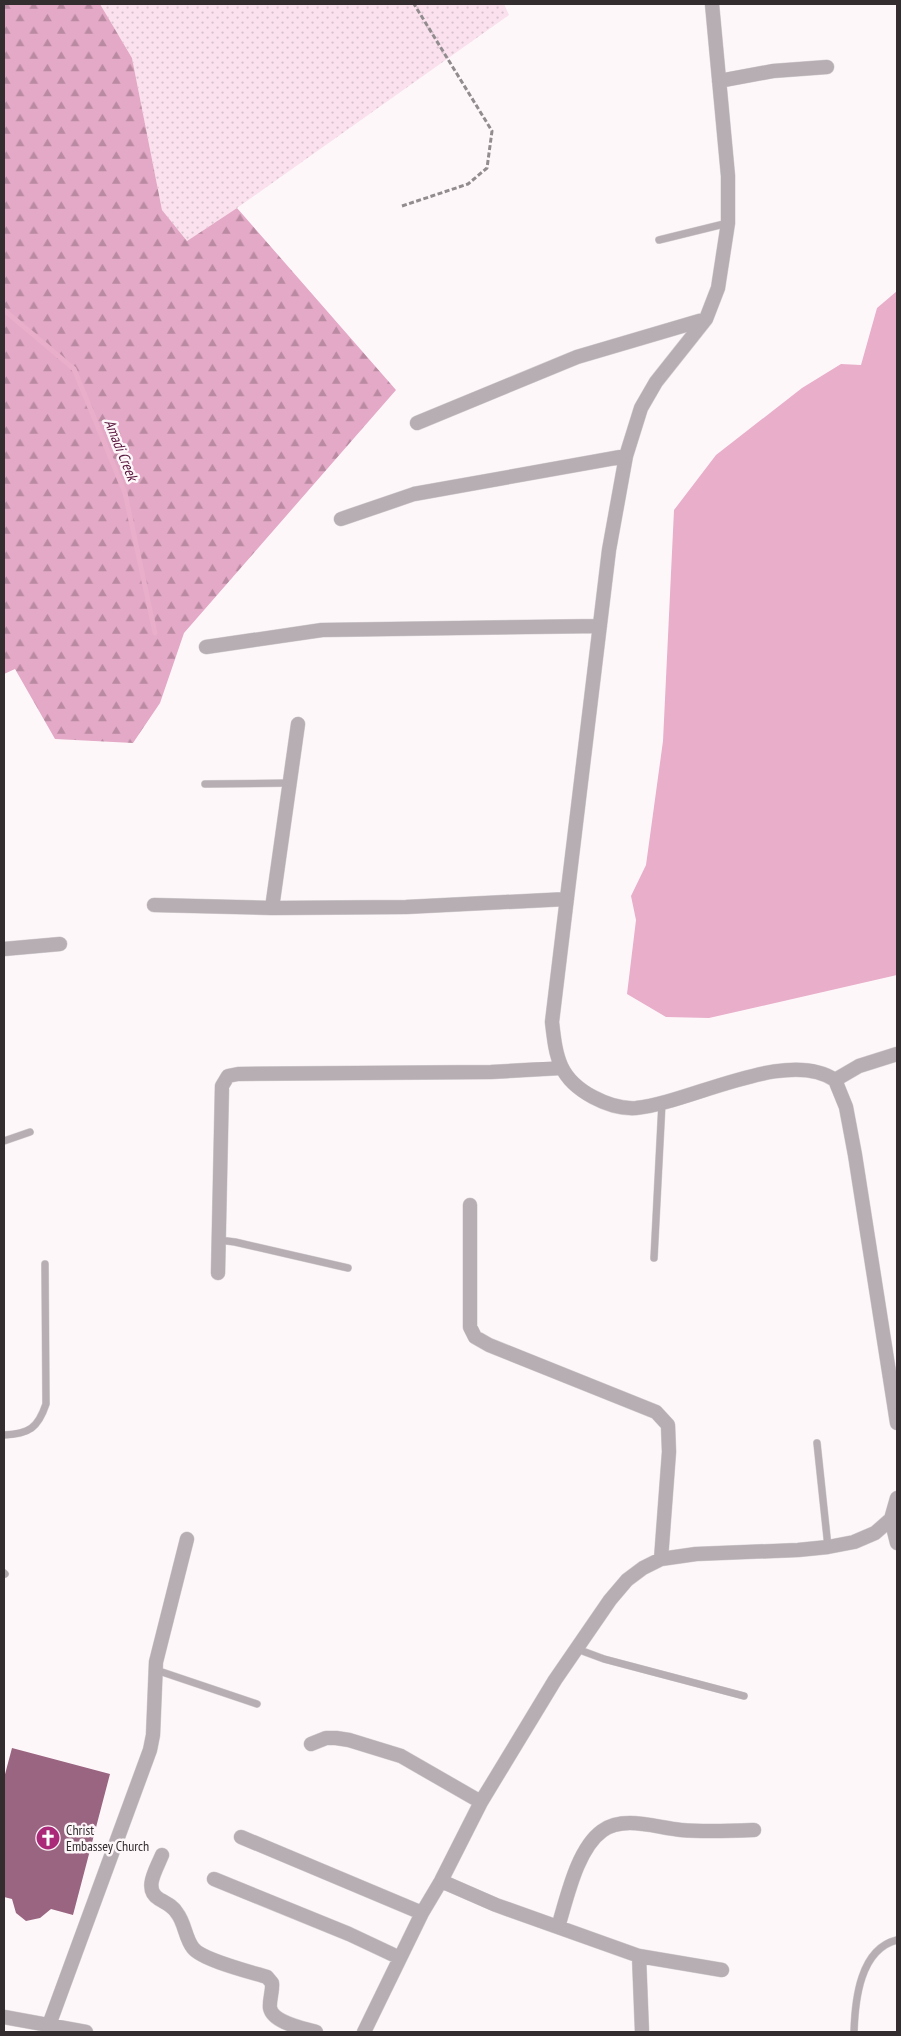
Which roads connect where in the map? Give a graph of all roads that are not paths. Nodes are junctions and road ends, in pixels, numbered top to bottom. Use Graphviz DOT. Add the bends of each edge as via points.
graph roads {
  1 [pos="712,4"];
  2 [pos="827,67"];
  3 [pos="719,80"];
  4 [pos="728,223"];
  5 [pos="659,240"];
  6 [pos="706,319"];
  7 [pos="417,423"];
  8 [pos="626,456"];
  9 [pos="341,519"];
  10 [pos="600,626"];
  11 [pos="206,647"];
  12 [pos="298,724"];
  13 [pos="290,783"];
  14 [pos="205,784"];
  15 [pos="567,899"];
  16 [pos="154,905"];
  17 [pos="272,908"];
  18 [pos="60,944"];
  19 [pos="4,949"];
  20 [pos="897,1054"];
  21 [pos="561,1068"];
  22 [pos="835,1080"];
  23 [pos="662,1103"];
  24 [pos="30,1132"];
  25 [pos="4,1141"];
  26 [pos="470,1205"];
  27 [pos="219,1240"];
  28 [pos="654,1258"];
  29 [pos="45,1264"];
  30 [pos="348,1268"];
  31 [pos="218,1273"];
  32 [pos="897,1423"];
  33 [pos="4,1435"];
  34 [pos="817,1443"];
  35 [pos="897,1498"];
  36 [pos="891,1519"];
  37 [pos="187,1539"];
  38 [pos="897,1544"];
  39 [pos="828,1547"];
  40 [pos="661,1559"];
  41 [pos="577,1648"];
  42 [pos="156,1670"];
  43 [pos="744,1696"];
  44 [pos="257,1704"];
  45 [pos="312,1744"];
  46 [pos="481,1802"];
  47 [pos="754,1830"];
  48 [pos="241,1837"];
  49 [pos="162,1855"];
  50 [pos="214,1880"];
  51 [pos="441,1881"];
  52 [pos="422,1914"];
  53 [pos="558,1927"];
  54 [pos="897,1940"];
  55 [pos="639,1956"];
  56 [pos="400,1958"];
  57 [pos="722,1970"];
  58 [pos="4,2017"];
  59 [pos="49,2024"];
  60 [pos="86,2032"];
  61 [pos="316,2032"];
  62 [pos="364,2032"];
  63 [pos="642,2032"];
  64 [pos="854,2032"];
  1 -- 3 [label="street"];
  2 -- 3 [label="street" via="773,70"];
  3 -- 4 [label="street" via="728,176"];
  4 -- 5 [label="lane"];
  4 -- 6 [label="street" via="718,288"];
  6 -- 7 [label="street" via="577,357"];
  6 -- 8 [label="street" via="656,382 641,408"];
  8 -- 9 [label="street" via="414,494"];
  8 -- 10 [label="street" via="609,550"];
  10 -- 11 [label="street" via="322,630"];
  10 -- 15 [label="street"];
  12 -- 13 [label="street"];
  13 -- 14 [label="lane"];
  13 -- 17 [label="street"];
  15 -- 17 [label="street" via="406,907"];
  15 -- 21 [label="street" via="552,1022 555,1051"];
  16 -- 17 [label="street"];
  18 -- 19 [label="street"];
  20 -- 22 [label="street" via="859,1066"];
  21 -- 23 [label="street" via="571,1082 608,1105 635,1108"];
  21 -- 27 [label="street" via="491,1072 230,1075 222,1086"];
  22 -- 23 [label="street" via="817,1072 776,1072"];
  22 -- 32 [label="street" via="846,1107 855,1155"];
  23 -- 28 [label="lane"];
  24 -- 25 [label="lane"];
  26 -- 40 [label="street" via="470,1326 475,1337 656,1412 668,1425"];
  27 -- 30 [label="lane"];
  27 -- 31 [label="street"];
  29 -- 33 [label="lane" via="46,1404 35,1427"];
  34 -- 39 [label="lane"];
  35 -- 36 [label="street"];
  36 -- 38 [label="street"];
  36 -- 39 [label="street" via="876,1533"];
  37 -- 42 [label="street"];
  39 -- 40 [label="street"];
  40 -- 41 [label="street" via="627,1580"];
  41 -- 43 [label="lane" via="604,1660"];
  41 -- 46 [label="street"];
  42 -- 44 [label="lane"];
  42 -- 59 [label="street" via="150,1750"];
  45 -- 46 [label="street" via="336,1738 401,1756"];
  46 -- 51 [label="street"];
  47 -- 53 [label="street" via="679,1830 638,1824 617,1825 602,1831 576,1866"];
  48 -- 52 [label="street"];
  49 -- 61 [label="street" via="150,1890 152,1895 179,1914 194,1950 267,1977 272,1983 270,2007 274,2014 280,2020"];
  50 -- 56 [label="street"];
  51 -- 52 [label="street"];
  51 -- 53 [label="street"];
  52 -- 56 [label="street"];
  53 -- 55 [label="street"];
  54 -- 64 [label="lane" via="877,1949 870,1959 859,1990"];
  55 -- 57 [label="street"];
  55 -- 63 [label="street"];
  56 -- 62 [label="street"];
  58 -- 59 [label="street"];
  59 -- 60 [label="street"];
}
